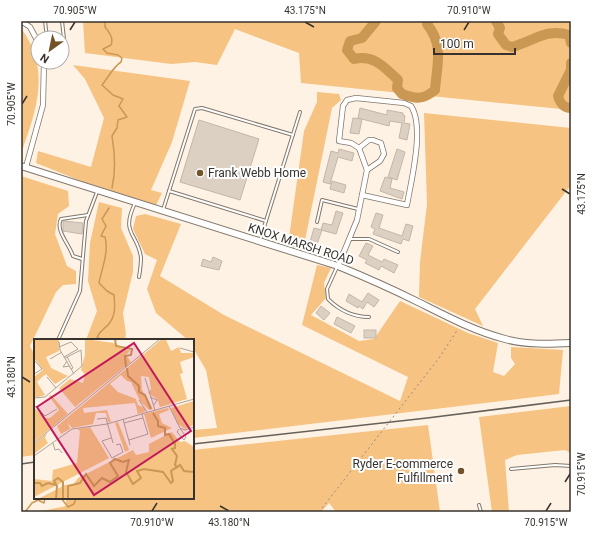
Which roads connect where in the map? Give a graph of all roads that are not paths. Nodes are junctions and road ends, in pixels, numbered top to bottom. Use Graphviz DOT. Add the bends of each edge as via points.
graph roads {
  1 [pos="21,21"];
  2 [pos="32,30"];
  3 [pos="44,70"];
  4 [pos="300,112"];
  5 [pos="293,135"];
  6 [pos="359,148"];
  7 [pos="23,167"];
  8 [pos="367,170"];
  9 [pos="97,191"];
  10 [pos="169,192"];
  11 [pos="362,195"];
  12 [pos="135,203"];
  13 [pos="359,209"];
  14 [pos="163,211"];
  15 [pos="88,215"];
  16 [pos="266,221"];
  17 [pos="317,222"];
  18 [pos="350,239"];
  19 [pos="260,241"];
  20 [pos="398,252"];
  21 [pos="82,259"];
  22 [pos="338,266"];
  23 [pos="139,277"];
  24 [pos="369,317"];
  25 [pos="58,339"];
  26 [pos="571,343"];
  27 [pos="571,466"];
  28 [pos="511,469"];
  29 [pos="480,504"];
  30 [pos="481,512"];
  1 -- 2 [label="street"];
  3 -- 7 [label="street" via="43,105"];
  4 -- 5 [label="lane"];
  5 -- 10 [label="lane" via="202,108 195,109"];
  5 -- 16 [label="lane"];
  6 -- 8 [label="street"];
  6 -- 8 [label="street" via="365,142 374,140 383,146 383,158"];
  6 -- 11 [label="street" via="339,140 343,106 347,100 356,98 411,106 415,115 416,131 407,205"];
  7 -- 9 [label="main road, KNOX MARSH ROAD"];
  8 -- 11 [label="street"];
  9 -- 12 [label="main road, KNOX MARSH ROAD"];
  9 -- 15 [label="lane"];
  10 -- 14 [label="lane"];
  10 -- 16 [label="lane"];
  11 -- 13 [label="street"];
  12 -- 14 [label="main road, KNOX MARSH ROAD"];
  12 -- 23 [label="lane" via="129,228 141,258"];
  13 -- 17 [label="lane" via="322,200"];
  13 -- 18 [label="street"];
  14 -- 19 [label="main road, KNOX MARSH ROAD"];
  15 -- 21 [label="lane"];
  15 -- 21 [label="lane" via="61,218 59,227 73,256"];
  16 -- 19 [label="lane"];
  18 -- 20 [label="lane" via="369,239"];
  18 -- 22 [label="street"];
  19 -- 22 [label="main road, KNOX MARSH ROAD"];
  21 -- 25 [label="lane" via="80,291"];
  22 -- 24 [label="lane" via="327,289 328,299 355,316"];
  22 -- 26 [label="main road, KNOX MARSH ROAD" via="462,324 506,340 545,345"];
  27 -- 28 [label="lane"];
  29 -- 30 [label="lane"];
}
